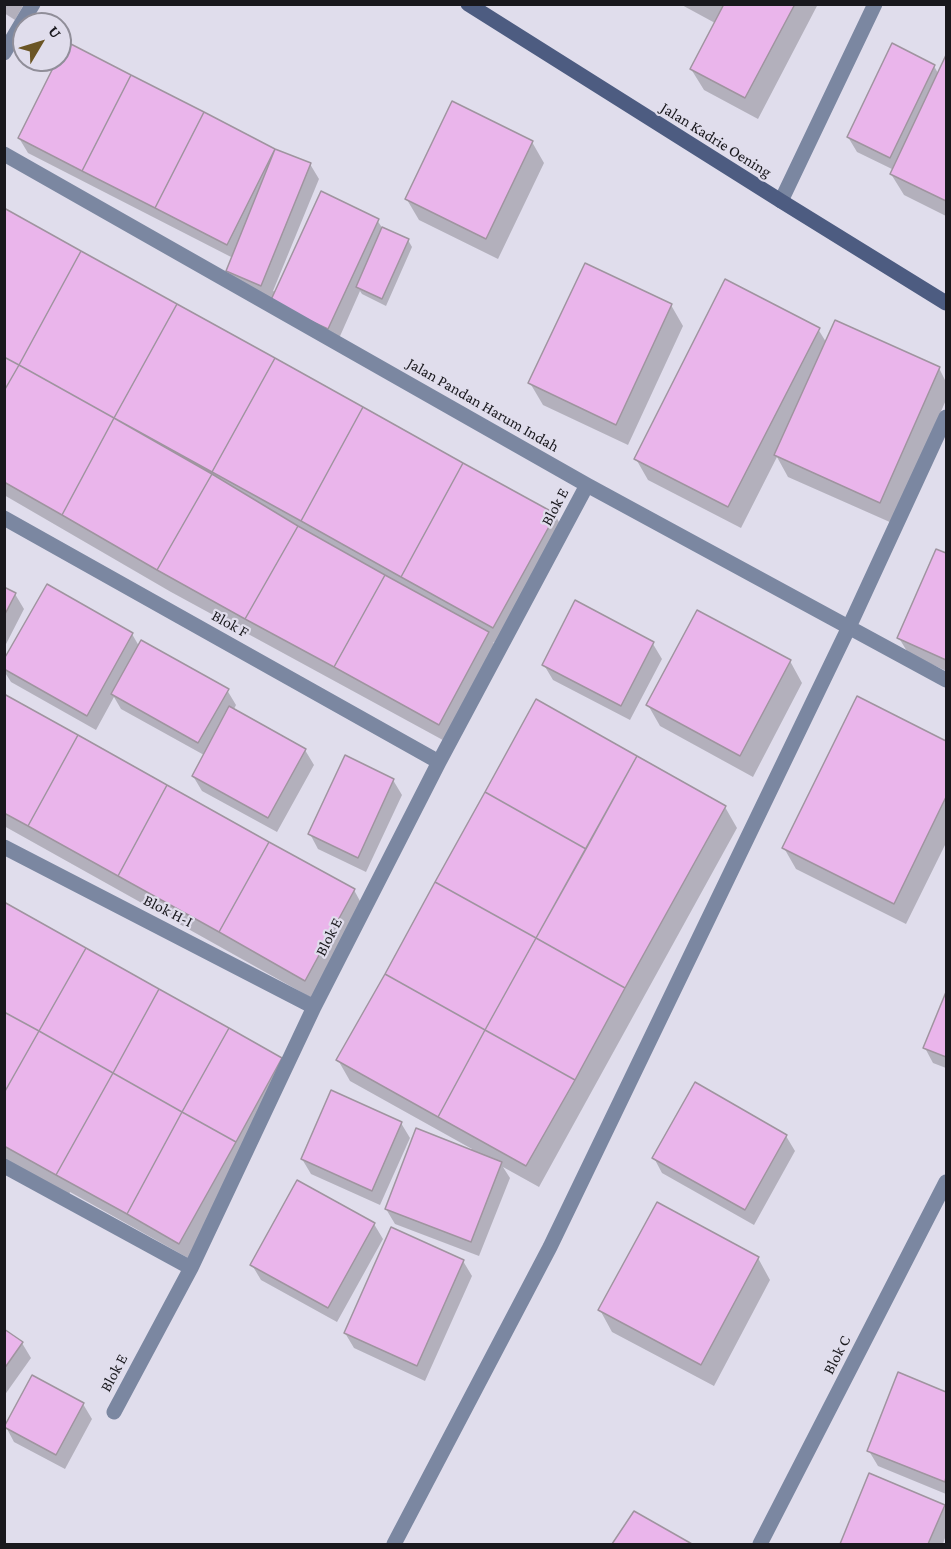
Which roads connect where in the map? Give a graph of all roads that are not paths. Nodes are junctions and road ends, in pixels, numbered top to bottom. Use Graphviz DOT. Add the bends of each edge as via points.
graph roads {
  1 [pos="33,4"];
  2 [pos="875,4"];
  3 [pos="479,7"];
  4 [pos="4,53"];
  5 [pos="4,154"];
  6 [pos="780,201"];
  7 [pos="946,303"];
  8 [pos="946,417"];
  9 [pos="587,485"];
  10 [pos="4,518"];
  11 [pos="849,627"];
  12 [pos="946,680"];
  13 [pos="439,762"];
  14 [pos="4,847"];
  15 [pos="314,1007"];
  16 [pos="4,1166"];
  17 [pos="946,1182"];
  18 [pos="191,1268"];
  19 [pos="114,1412"];
  20 [pos="394,1545"];
  21 [pos="760,1545"];
  1 -- 4 [label="street"];
  2 -- 6 [label="street"];
  3 -- 6 [label="main road, Jalan Kadrie Oening"];
  5 -- 9 [label="street, Jalan Pandan Harum Indah"];
  6 -- 7 [label="main road, Jalan Kadrie Oening"];
  8 -- 11 [label="street"];
  9 -- 11 [label="street, Jalan Pandan Harum Indah"];
  9 -- 13 [label="street, Blok E"];
  10 -- 13 [label="street, Blok F"];
  11 -- 12 [label="street, Jalan Pandan Harum Indah"];
  11 -- 20 [label="street" via="550,1247"];
  13 -- 15 [label="street, Blok E"];
  14 -- 15 [label="street, Blok H-I"];
  15 -- 18 [label="street, Blok E"];
  16 -- 18 [label="street"];
  17 -- 21 [label="street, Blok C"];
  18 -- 19 [label="street, Blok E"];
}
